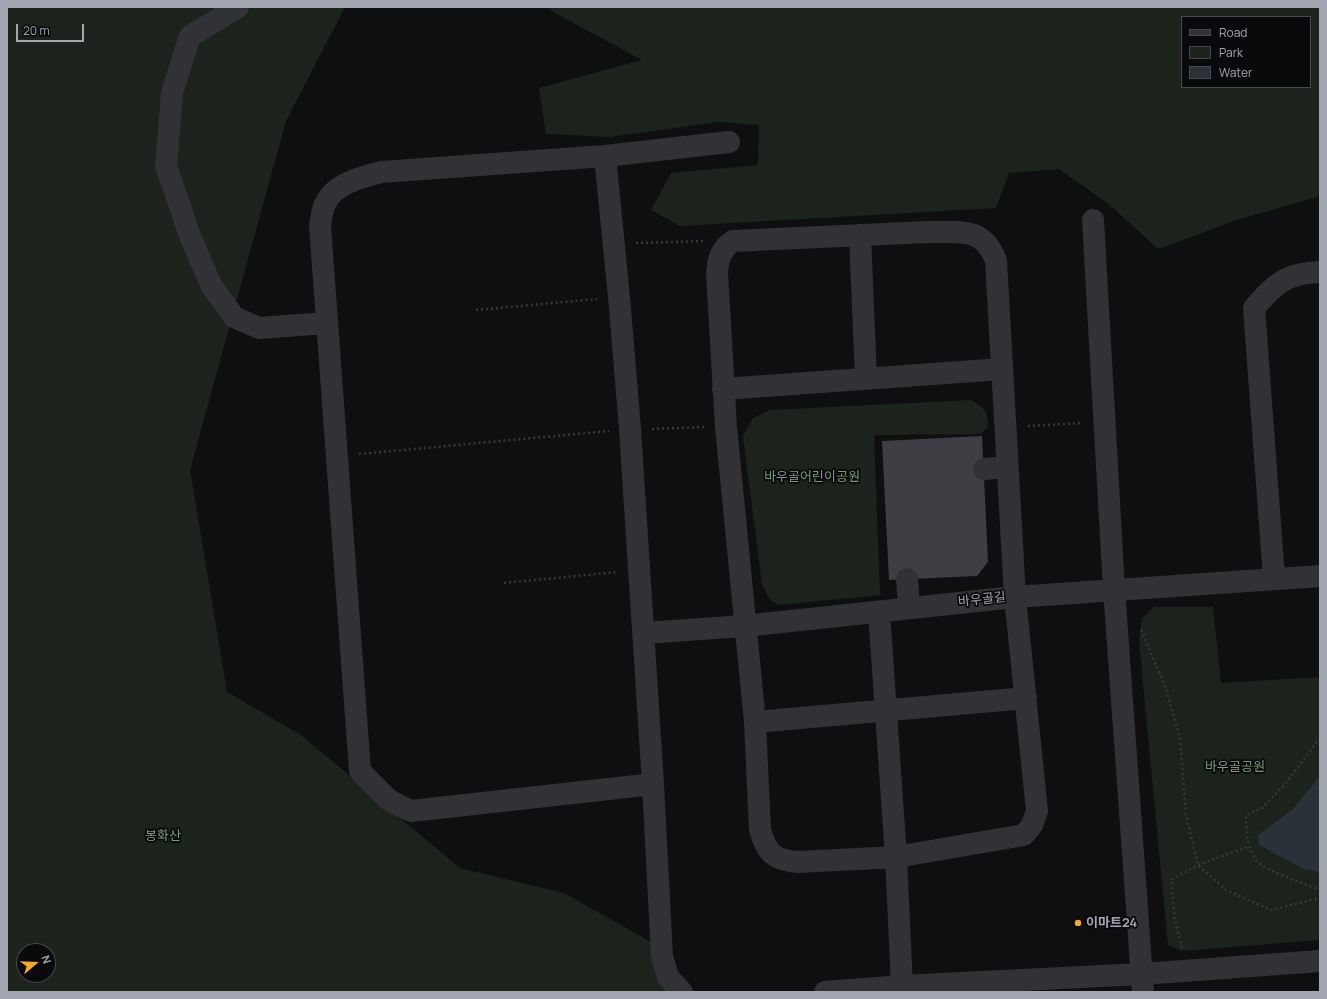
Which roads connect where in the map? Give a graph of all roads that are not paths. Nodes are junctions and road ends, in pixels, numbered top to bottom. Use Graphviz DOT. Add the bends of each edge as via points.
graph roads {
  1 [pos="238,7"];
  2 [pos="729,142"];
  3 [pos="605,156"];
  4 [pos="1093,220"];
  5 [pos="860,235"];
  6 [pos="1320,272"];
  7 [pos="326,323"];
  8 [pos="1002,369"];
  9 [pos="866,378"];
  10 [pos="723,389"];
  11 [pos="1007,468"];
  12 [pos="984,469"];
  13 [pos="1320,576"];
  14 [pos="1274,578"];
  15 [pos="907,579"];
  16 [pos="1114,589"];
  17 [pos="1015,597"];
  18 [pos="909,608"];
  19 [pos="879,612"];
  20 [pos="744,626"];
  21 [pos="644,633"];
  22 [pos="1026,698"];
  23 [pos="887,709"];
  24 [pos="755,722"];
  25 [pos="653,784"];
  26 [pos="896,857"];
  27 [pos="1320,961"];
  28 [pos="1142,983"];
  29 [pos="902,986"];
  30 [pos="682,992"];
  31 [pos="825,992"];
  1 -- 7 [label="street" via="190,36 172,93 166,166 190,236 211,285 234,317 259,328"];
  2 -- 3 [label="street"];
  3 -- 7 [label="street" via="381,172 341,186 332,193 325,204 320,226"];
  3 -- 21 [label="street" via="620,297"];
  4 -- 16 [label="street"];
  5 -- 8 [label="street" via="972,233 984,239 996,260"];
  5 -- 9 [label="street"];
  5 -- 10 [label="street" via="733,240 724,247 717,273"];
  6 -- 14 [label="street" via="1300,273 1273,286 1254,308"];
  7 -- 25 [label="street" via="360,771 389,800 411,811"];
  8 -- 9 [label="street"];
  8 -- 11 [label="street"];
  9 -- 10 [label="street"];
  10 -- 20 [label="street"];
  11 -- 12 [label="street"];
  11 -- 17 [label="street"];
  13 -- 14 [label="street, 바우골길"];
  14 -- 16 [label="street, 바우골길"];
  15 -- 18 [label="street"];
  16 -- 17 [label="street, 바우골길"];
  16 -- 28 [label="street"];
  17 -- 18 [label="street, 바우골길"];
  17 -- 22 [label="street"];
  18 -- 19 [label="street, 바우골길"];
  19 -- 20 [label="street, 바우골길"];
  19 -- 23 [label="street"];
  20 -- 21 [label="street, 바우골길"];
  20 -- 24 [label="street"];
  21 -- 25 [label="street"];
  22 -- 23 [label="street"];
  22 -- 26 [label="street" via="1037,811 1032,825 1024,835"];
  23 -- 24 [label="street"];
  23 -- 26 [label="street"];
  24 -- 26 [label="street" via="760,830 765,847 772,855 784,861 798,862"];
  25 -- 30 [label="street" via="662,956 668,977"];
  26 -- 29 [label="street"];
  27 -- 28 [label="street"];
  28 -- 29 [label="street"];
  29 -- 31 [label="street"];
}
